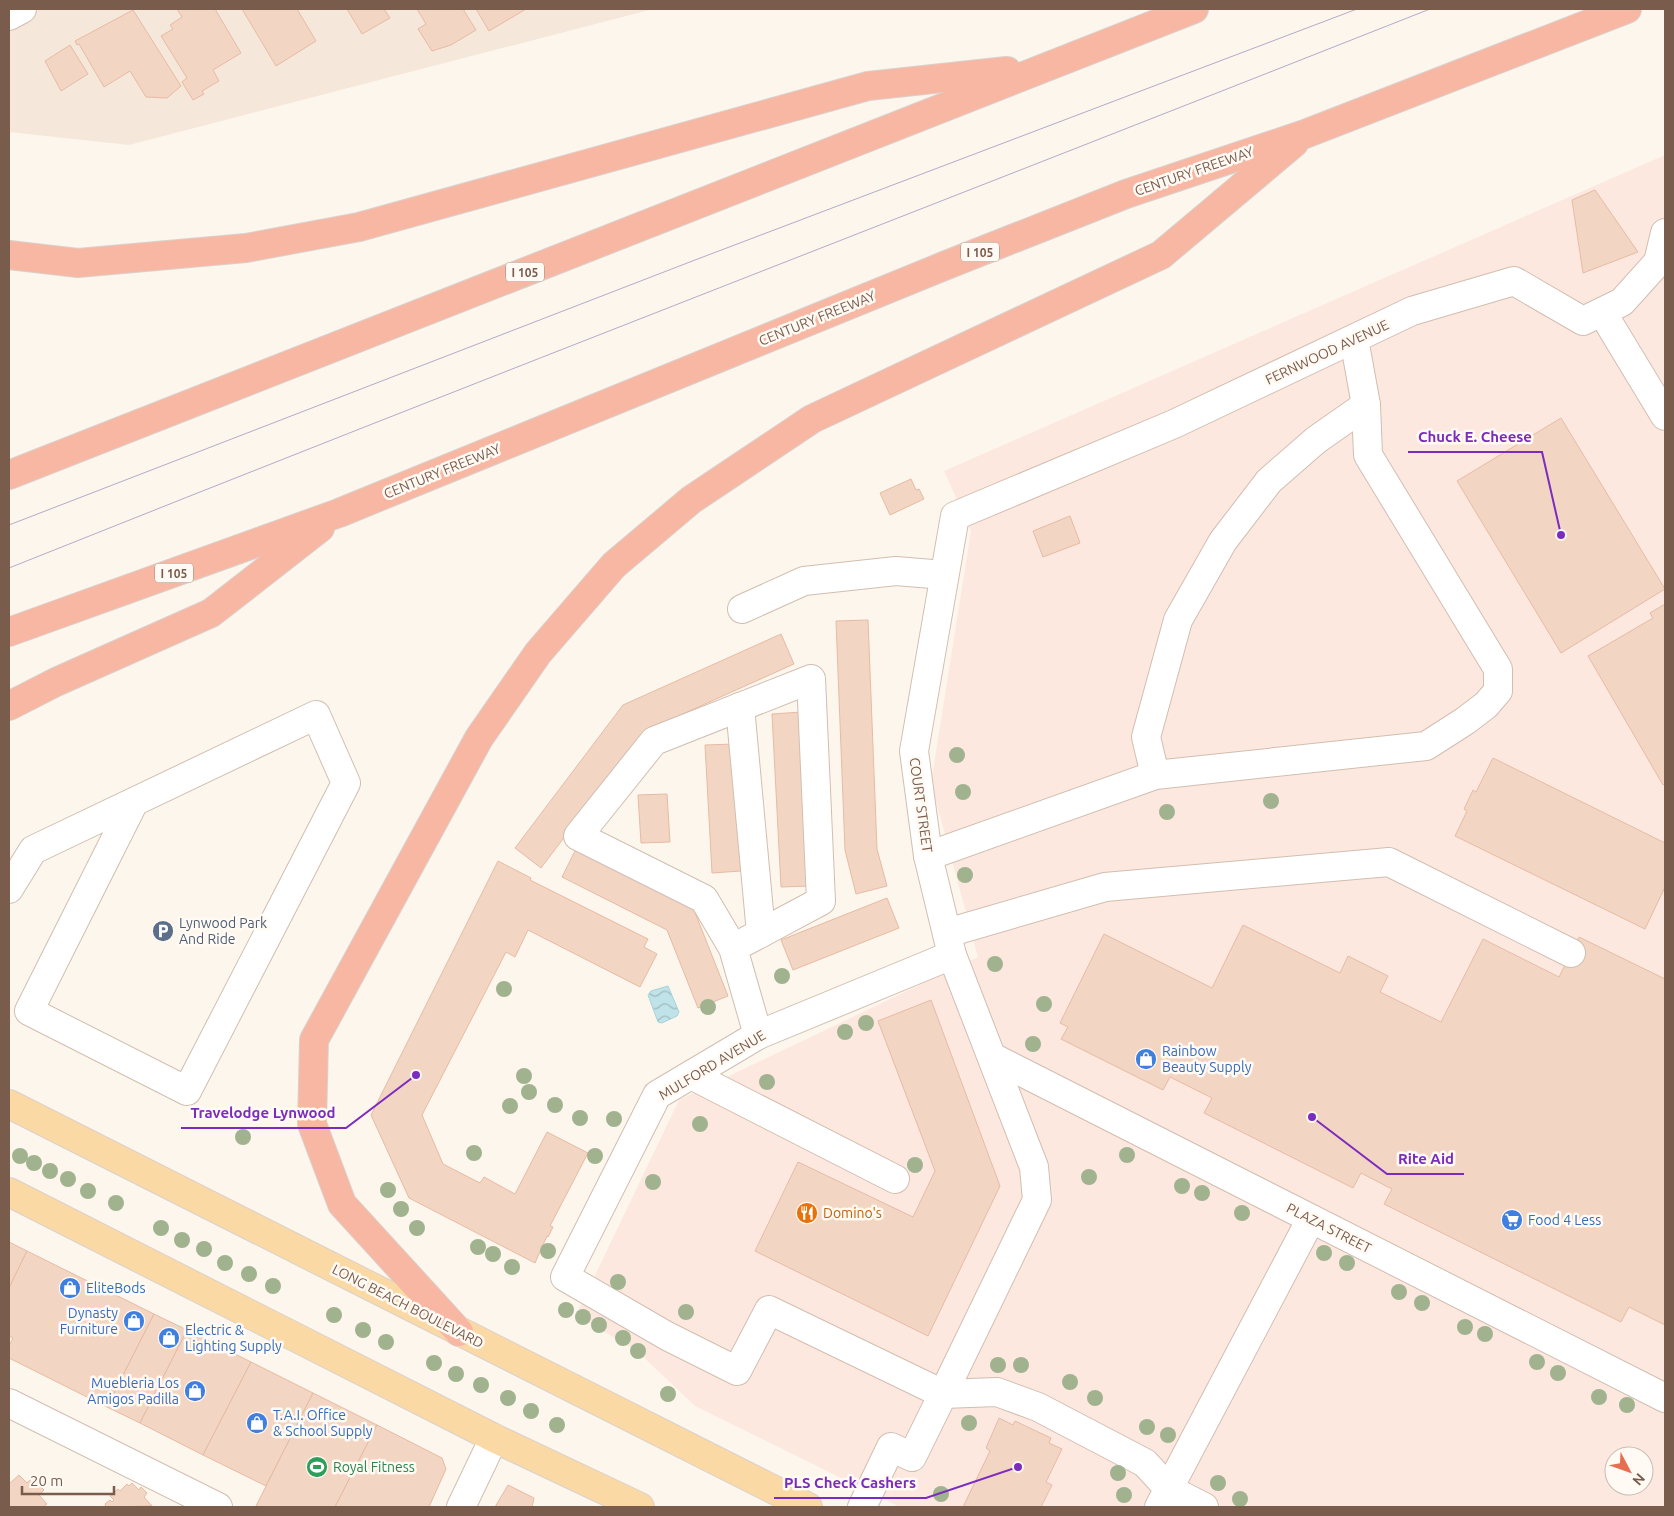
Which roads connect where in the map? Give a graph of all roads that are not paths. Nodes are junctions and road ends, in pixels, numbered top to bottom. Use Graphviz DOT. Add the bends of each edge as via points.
graph roads {
  1 [pos="22,9"];
  2 [pos="1194,9"];
  3 [pos="1627,9"];
  4 [pos="9,16"];
  5 [pos="1040,67"];
  6 [pos="1305,134"];
  7 [pos="1665,233"];
  8 [pos="9,255"];
  9 [pos="1602,312"];
  10 [pos="1354,339"];
  11 [pos="1366,405"];
  12 [pos="1665,416"];
  13 [pos="9,475"];
  14 [pos="339,513"];
  15 [pos="955,516"];
  16 [pos="944,576"];
  17 [pos="742,609"];
  18 [pos="9,632"];
  19 [pos="9,706"];
  20 [pos="740,707"];
  21 [pos="1154,775"];
  22 [pos="134,802"];
  23 [pos="928,856"];
  24 [pos="9,889"];
  25 [pos="761,933"];
  26 [pos="949,944"];
  27 [pos="733,948"];
  28 [pos="1571,953"];
  29 [pos="758,1034"];
  30 [pos="992,1057"];
  31 [pos="691,1075"];
  32 [pos="9,1104"];
  33 [pos="895,1179"];
  34 [pos="9,1192"];
  35 [pos="1311,1219"];
  36 [pos="460,1332"];
  37 [pos="943,1394"];
  38 [pos="1665,1398"];
  39 [pos="9,1403"];
  40 [pos="494,1438"];
  41 [pos="1164,1498"];
  42 [pos="218,1507"];
  43 [pos="461,1507"];
  44 [pos="640,1507"];
  45 [pos="808,1507"];
  46 [pos="862,1507"];
  47 [pos="1204,1507"];
  1 -- 4 [label="street"];
  2 -- 5 [label="highway, I 105"];
  3 -- 6 [label="highway, CENTURY FREEWAY / I 105"];
  5 -- 8 [label="highway" via="868,86 359,227 246,248 78,263"];
  5 -- 13 [label="highway, I 105"];
  6 -- 14 [label="highway, CENTURY FREEWAY / I 105" via="1126,194"];
  6 -- 36 [label="highway" via="1161,255 812,419 691,500 614,565 538,653 479,738 314,1040 312,1124 342,1204"];
  7 -- 9 [label="street, FERNWOOD AVENUE" via="1658,262 1622,302"];
  9 -- 10 [label="street, FERNWOOD AVENUE" via="1583,321 1514,281 1412,311"];
  9 -- 12 [label="street"];
  10 -- 11 [label="street"];
  10 -- 15 [label="street, FERNWOOD AVENUE" via="1174,424"];
  11 -- 21 [label="street" via="1316,440 1268,481 1223,541 1178,620 1146,737"];
  11 -- 21 [label="street" via="1368,455 1498,669 1498,691 1486,705 1426,746"];
  14 -- 18 [label="highway, CENTURY FREEWAY / I 105"];
  14 -- 19 [label="highway" via="211,614"];
  15 -- 16 [label="street, COURT STREET"];
  16 -- 17 [label="street" via="896,570 804,581"];
  16 -- 23 [label="street, COURT STREET" via="914,750"];
  20 -- 25 [label="street"];
  20 -- 25 [label="street" via="811,679 821,901"];
  20 -- 27 [label="street" via="654,741 578,836 704,899"];
  21 -- 23 [label="street"];
  22 -- 22 [label="street" via="316,715 346,783 187,1091 29,1011"];
  22 -- 24 [label="street" via="33,850"];
  23 -- 26 [label="street, COURT STREET"];
  25 -- 27 [label="street"];
  26 -- 28 [label="street, MULFORD AVENUE" via="1105,887 1389,862"];
  26 -- 29 [label="street, MULFORD AVENUE"];
  26 -- 30 [label="street, COURT STREET"];
  27 -- 29 [label="street"];
  29 -- 31 [label="street, MULFORD AVENUE"];
  30 -- 35 [label="street, PLAZA STREET"];
  30 -- 37 [label="street, COURT STREET" via="1034,1167 1037,1200"];
  31 -- 33 [label="street"];
  31 -- 37 [label="street, MULFORD AVENUE" via="656,1095 565,1277 667,1336 737,1371 769,1310"];
  32 -- 36 [label="main road, LONG BEACH BOULEVARD"];
  34 -- 40 [label="main road"];
  35 -- 38 [label="street, PLAZA STREET"];
  35 -- 41 [label="street"];
  36 -- 45 [label="main road, LONG BEACH BOULEVARD"];
  37 -- 41 [label="street" via="997,1392 1038,1407 1146,1463"];
  37 -- 46 [label="street, COURT STREET" via="912,1457 891,1447"];
  39 -- 42 [label="street"];
  40 -- 43 [label="street"];
  40 -- 44 [label="main road"];
  41 -- 47 [label="street"];
}
